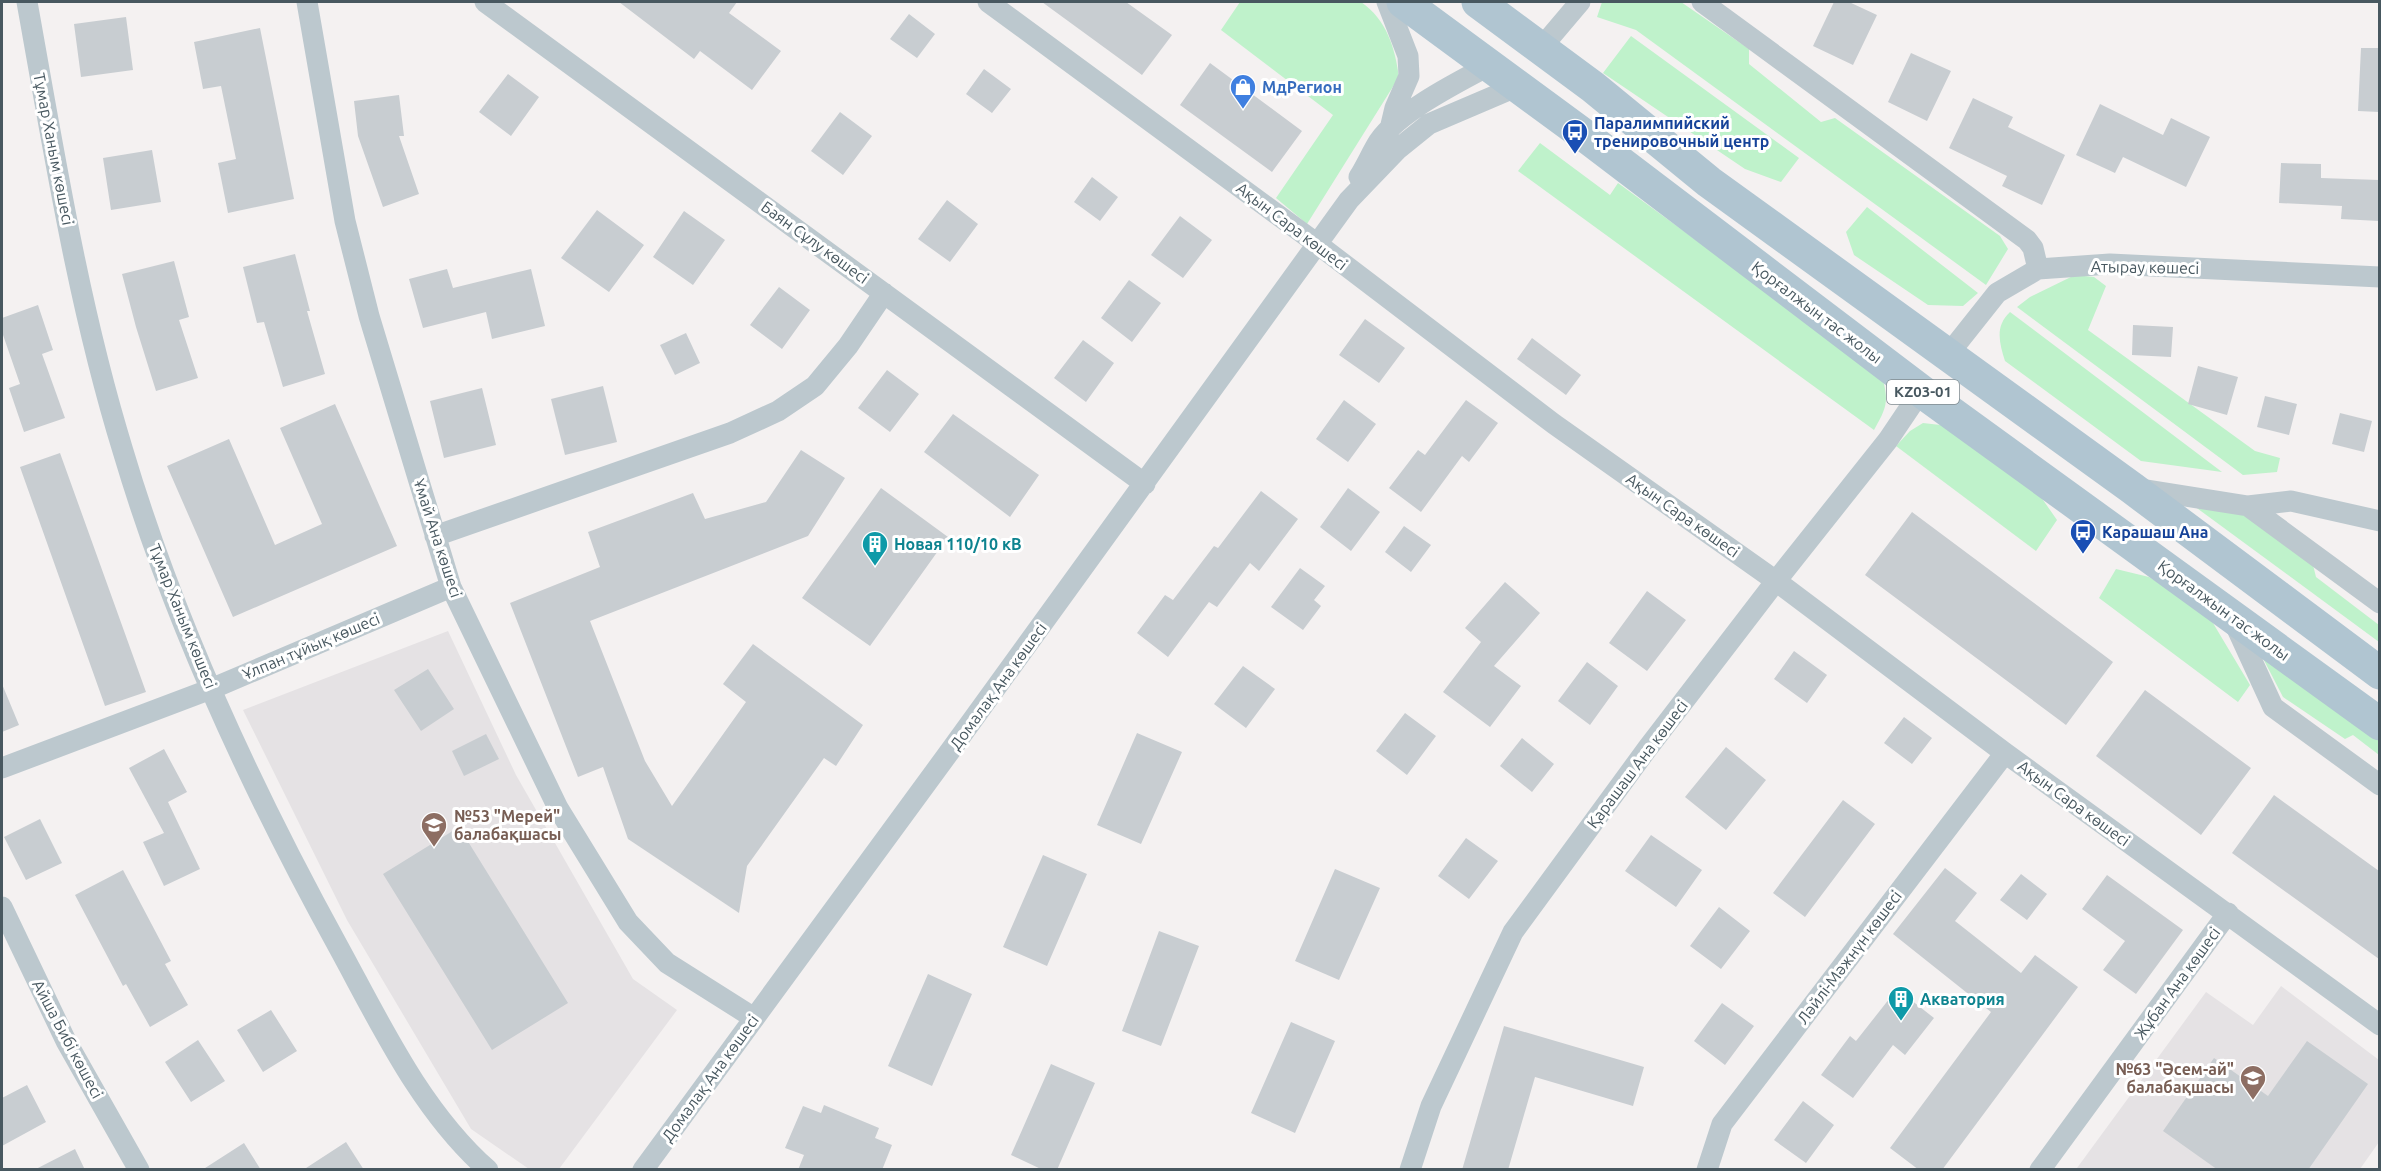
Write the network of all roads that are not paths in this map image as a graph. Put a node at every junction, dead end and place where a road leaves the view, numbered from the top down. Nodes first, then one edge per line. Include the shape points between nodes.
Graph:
1 (27, 2) edge
2 (307, 2) edge
3 (485, 2) edge
4 (988, 2) edge
5 (1387, 2) edge
6 (1403, 2) edge
7 (1478, 2) edge
8 (1580, 2) edge
9 (1702, 2) edge
10 (1541, 48) junction
11 (1490, 65) junction
12 (1518, 86) junction
13 (1390, 129) junction
14 (1349, 200) junction
15 (1316, 243) junction
16 (2038, 269) junction
17 (2379, 277) edge
18 (884, 293) junction
19 (1947, 356) junction
20 (1921, 391) junction
21 (1144, 484) junction
22 (2132, 488) junction
23 (2248, 506) junction
24 (2379, 521) edge
25 (435, 536) junction
26 (1776, 581) junction
27 (451, 587) junction
28 (2379, 603) edge
29 (2230, 614) junction
30 (2379, 673) edge
31 (211, 688) junction
32 (2379, 724) edge
33 (2005, 753) junction
34 (2, 768) edge
35 (2379, 785) edge
36 (2, 907) edge
37 (2228, 913) junction
38 (754, 1018) junction
39 (2379, 1025) edge
40 (139, 1170) edge
41 (488, 1170) edge
42 (643, 1170) edge
43 (1410, 1170) edge
44 (1707, 1170) edge
45 (2040, 1170) edge

1 - 31 street, Тұмар Ханым көшесі via 83,298 122,451
2 - 25 street, Ұмай Ана көшесі via 345,221 369,316
3 - 18 street, Баян Сұлу көшесі
4 - 15 street, Ақын Сара көшесі
5 - 13 street via 1408,56 1410,76
6 - 11 main road, Қорғалжын тас жолы / KZ03-01
7 - 10 main road, KZ03-01
8 - 10 street
9 - 16 street via 2027,240
10 - 11 main road
10 - 12 main road
10 - 19 main road, KZ03-01 via 1709,182
11 - 12 main road, Қорғалжын тас жолы / KZ03-01
11 - 13 street, Домалақ Ана көшесі via 1437,95
12 - 14 street, Домалақ Ана көшесі via 1429,124 1392,155
12 - 20 main road, Қорғалжын тас жолы / KZ03-01
13 - 14 street, Домалақ Ана көшесі via 1379,141
14 - 15 street, Домалақ Ана көшесі
15 - 21 street, Домалақ Ана көшесі
15 - 26 street, Ақын Сара көшесі via 1554,424
16 - 17 street, Атырау көшесі via 2110,264
16 - 19 street, Атырау көшесі via 1997,292
18 - 21 street, Баян Сұлу көшесі
18 - 25 street via 815,386 778,411 729,433
19 - 22 main road, KZ03-01
20 - 26 street, Қарашаш Ана көшесі via 1868,467
20 - 29 main road, Қорғалжын тас жолы / KZ03-01
21 - 38 street, Домалақ Ана көшесі
22 - 23 street
22 - 30 main road, KZ03-01
23 - 24 street via 2291,501
23 - 28 street
25 - 27 street, Ұмай Ана көшесі
26 - 33 street, Ақын Сара көшесі
26 - 43 street, Қарашаш Ана көшесі via 1513,932 1431,1106
27 - 31 street, Ұлпан тұйық көшесі
27 - 38 street, Ұмай Ана көшесі via 558,808 627,922 667,963
29 - 32 main road, Қорғалжын тас жолы / KZ03-01
29 - 35 street via 2273,707
31 - 34 street, Ұлпан тұйық көшесі
31 - 41 street, Тұмар Ханым көшесі via 295,868 389,1040 433,1109
33 - 37 street, Ақын Сара көшесі
33 - 44 street, Ләйлі-Мәжнүн көшесі via 1722,1124
36 - 40 street, Айша Бибі көшесі via 66,1041
37 - 39 street, Ақын Сара көшесі
37 - 45 street, Жұбан Ана көшесі
38 - 42 street, Домалақ Ана көшесі

